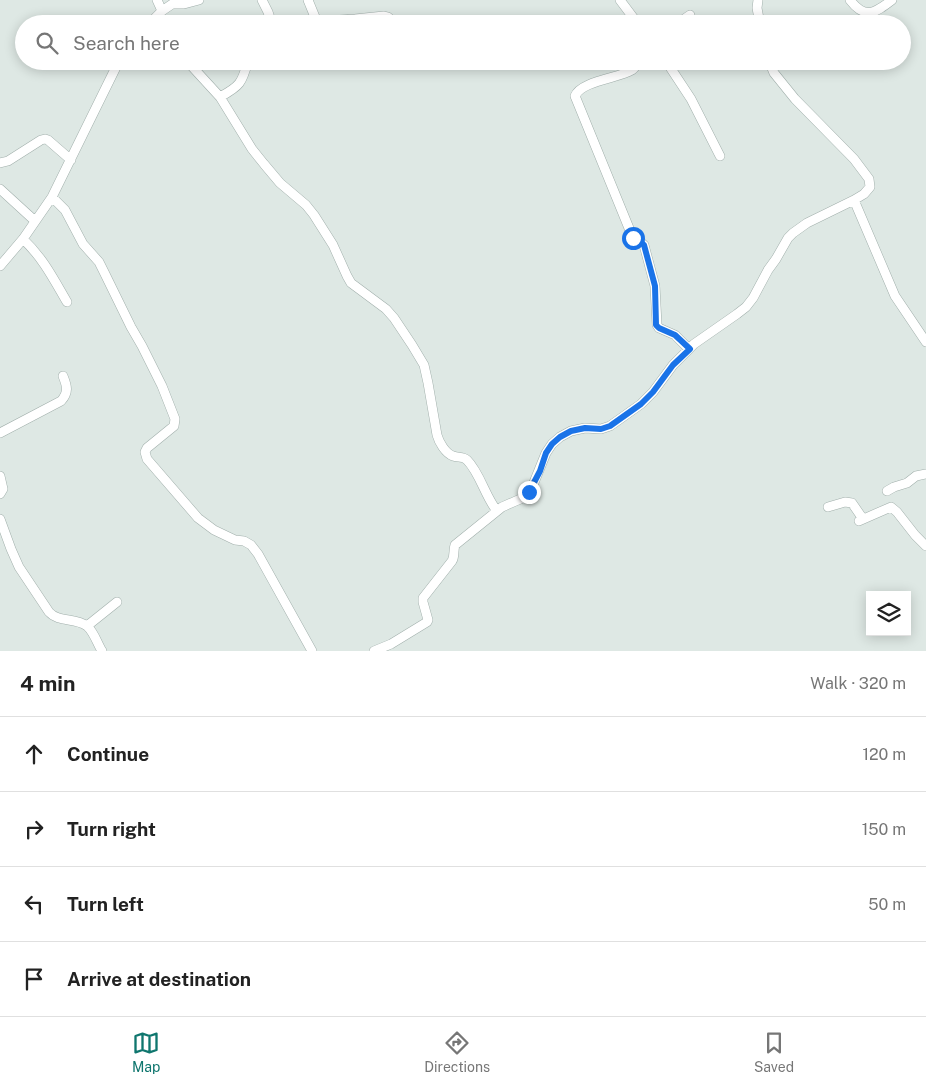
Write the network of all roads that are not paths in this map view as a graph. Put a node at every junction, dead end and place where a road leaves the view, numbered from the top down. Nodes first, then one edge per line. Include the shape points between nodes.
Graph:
1 (157, 0) edge
2 (199, 0) edge
3 (262, 0) edge
4 (308, 0) edge
5 (620, 0) edge
6 (758, 0) edge
7 (850, 0) edge
8 (892, 0) edge
9 (176, 2) edge
10 (162, 11) junction
11 (159, 15) edge
12 (269, 15) edge
13 (314, 15) edge
14 (631, 15) edge
15 (758, 15) edge
16 (115, 70) edge
17 (195, 70) edge
18 (245, 70) edge
19 (632, 70) edge
20 (672, 70) edge
21 (773, 70) edge
22 (220, 96) junction
23 (720, 156) dead end
24 (71, 160) junction
25 (0, 163) edge
26 (0, 189) edge
27 (52, 197) junction
28 (854, 200) junction
29 (36, 221) junction
30 (23, 239) junction
31 (0, 266) edge
32 (67, 302) dead end
33 (926, 342) edge
34 (690, 349) junction
35 (63, 376) dead end
36 (0, 433) edge
37 (926, 474) edge
38 (0, 476) edge
39 (887, 491) dead end
40 (0, 494) edge
41 (828, 507) dead end
42 (497, 510) junction
43 (0, 518) edge
44 (926, 546) edge
45 (117, 602) dead end
46 (87, 626) junction
47 (102, 651) edge
48 (312, 651) edge
49 (374, 651) edge

1 - 10 street
2 - 9 street via 184,4
3 - 12 street
4 - 13 street
5 - 14 street
6 - 15 street
7 - 8 street via 866,13 880,10
9 - 10 street
10 - 11 street
16 - 24 street
17 - 22 street
18 - 22 street via 235,89
19 - 34 street via 580,89 575,96 633,238 644,245 655,286 656,325 675,335
20 - 23 street via 691,99
21 - 28 street via 795,99 854,159 869,179 870,187
22 - 42 street via 252,149 280,183 314,215 351,283 394,318 424,365 440,442 449,454 468,461
24 - 25 street via 45,139
24 - 27 street
26 - 29 street
27 - 29 street
27 - 48 street via 65,210 83,244 102,268 173,412 174,426 147,448 148,459 198,518 214,530 251,545
28 - 33 street via 896,296
28 - 34 street via 793,233 746,307
29 - 30 street
30 - 31 street
30 - 32 street via 46,265
34 - 42 street via 641,404 610,426 571,431 560,437 546,453 525,497
35 - 36 street via 68,388 65,397
37 - 39 street
38 - 40 street via 3,489
41 - 44 street via 852,503 861,520 891,508
42 - 49 street via 455,545 452,561 423,598 427,622
43 - 46 street via 19,567 49,612 55,618
45 - 46 street
46 - 47 street

